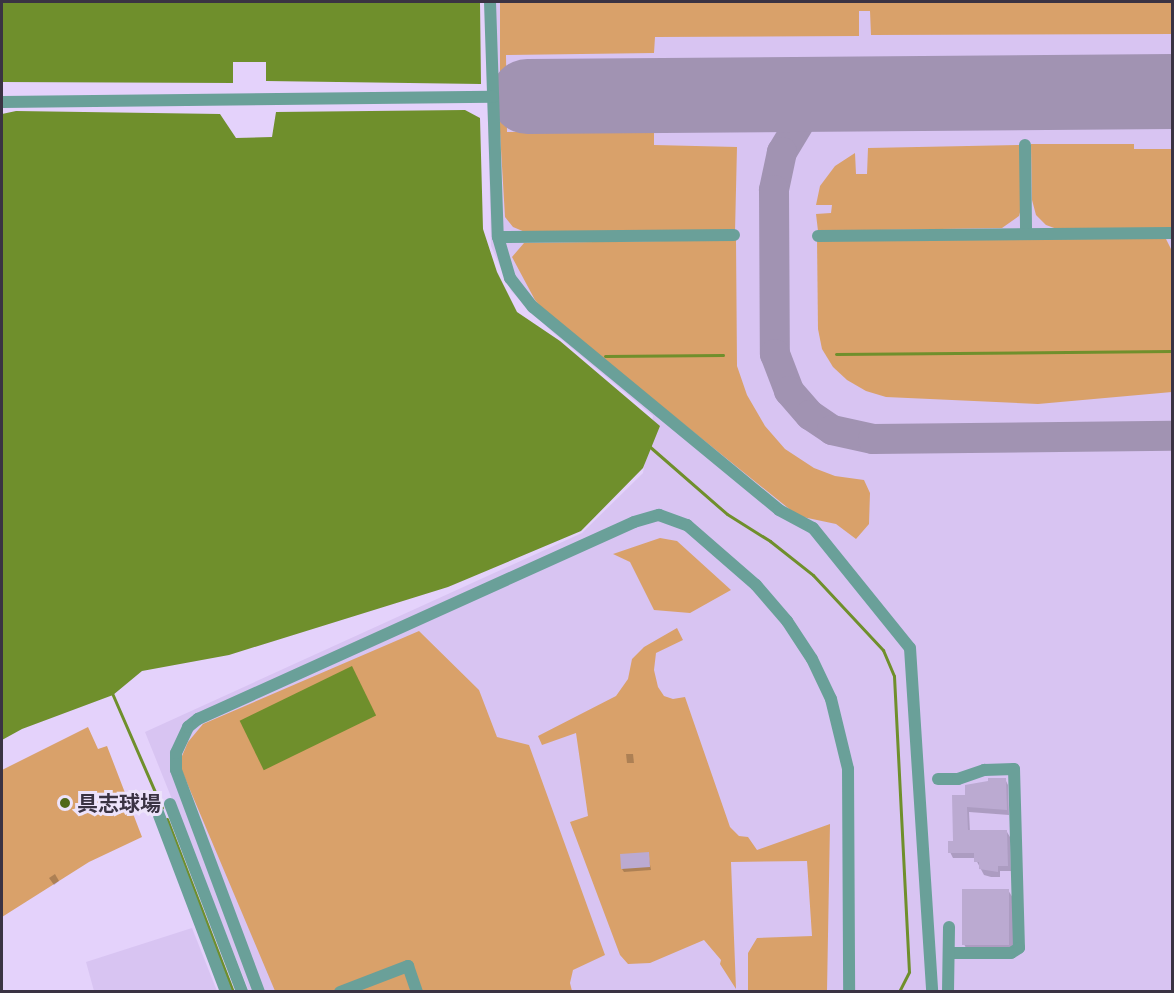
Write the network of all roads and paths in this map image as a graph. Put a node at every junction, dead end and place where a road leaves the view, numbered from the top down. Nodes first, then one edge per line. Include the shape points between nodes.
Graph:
1 (490, 2) edge
2 (493, 97) junction
3 (2, 102) edge
4 (1025, 145) dead end
5 (1026, 232) junction
6 (1173, 234) edge
7 (734, 235) dead end
8 (818, 236) dead end
9 (498, 237) junction
10 (949, 793) dead end
11 (170, 804) dead end
12 (157, 810) dead end
13 (949, 927) dead end
14 (949, 953) junction
15 (226, 992) edge
16 (242, 992) edge
17 (259, 992) edge
18 (340, 992) edge
19 (417, 992) edge
20 (849, 992) edge
21 (932, 992) edge
22 (948, 992) edge

1 - 2 street
2 - 3 street
2 - 9 street
4 - 5 street
5 - 6 street
5 - 8 street
7 - 9 street
9 - 21 street via 510,278 533,307 778,510 813,528 910,648
10 - 14 street via 944,779 984,770 1014,769 1018,948 1011,953
11 - 16 street
12 - 15 street
13 - 14 street
14 - 22 street
17 - 20 street via 176,770 176,753 188,728 198,719 648,516 659,515 687,525 756,585 787,621 812,659 831,699 848,769
18 - 19 street via 408,966

